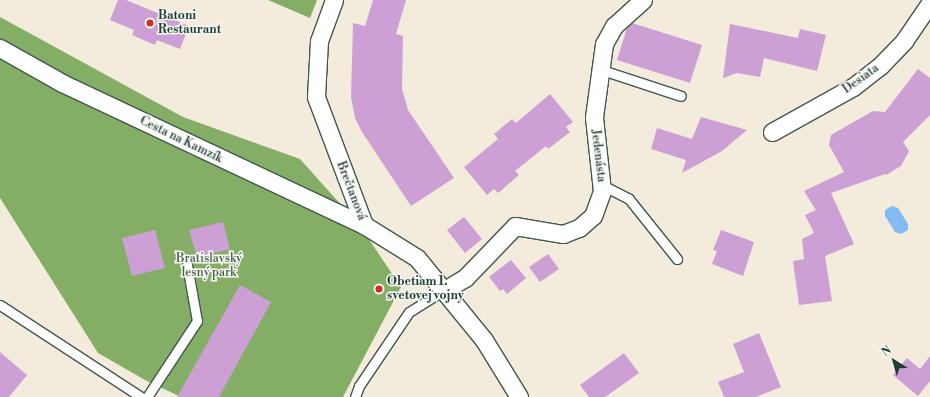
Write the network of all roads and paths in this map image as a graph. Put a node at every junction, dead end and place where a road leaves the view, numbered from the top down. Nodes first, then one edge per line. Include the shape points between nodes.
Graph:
1 (334, 0) edge
2 (644, 0) edge
3 (930, 3) edge
4 (0, 48) edge
5 (599, 69) junction
6 (681, 96) dead end
7 (772, 132) dead end
8 (602, 185) junction
9 (364, 225) junction
10 (677, 259) dead end
11 (187, 265) dead end
12 (443, 291) junction
13 (0, 305) edge
14 (141, 397) edge
15 (147, 397) edge
16 (355, 397) edge
17 (519, 397) edge

1 - 9 street, Brečtanová via 319,41 316,97
2 - 5 street, Jedenásta via 614,26 604,44
3 - 7 street, Desiata via 904,41 880,66 853,87
4 - 9 street, Cesta na Kamzík via 62,83
5 - 6 lane
5 - 8 street, Jedenásta via 594,117
8 - 10 lane via 629,199
8 - 12 street, Jedenásta via 595,212 579,228 556,234 515,226 464,278
9 - 12 street, Brečtanová via 417,258
11 - 15 lane via 197,321
12 - 16 lane via 409,312 358,386
12 - 17 street, Brečtanová via 484,340
13 - 14 lane

